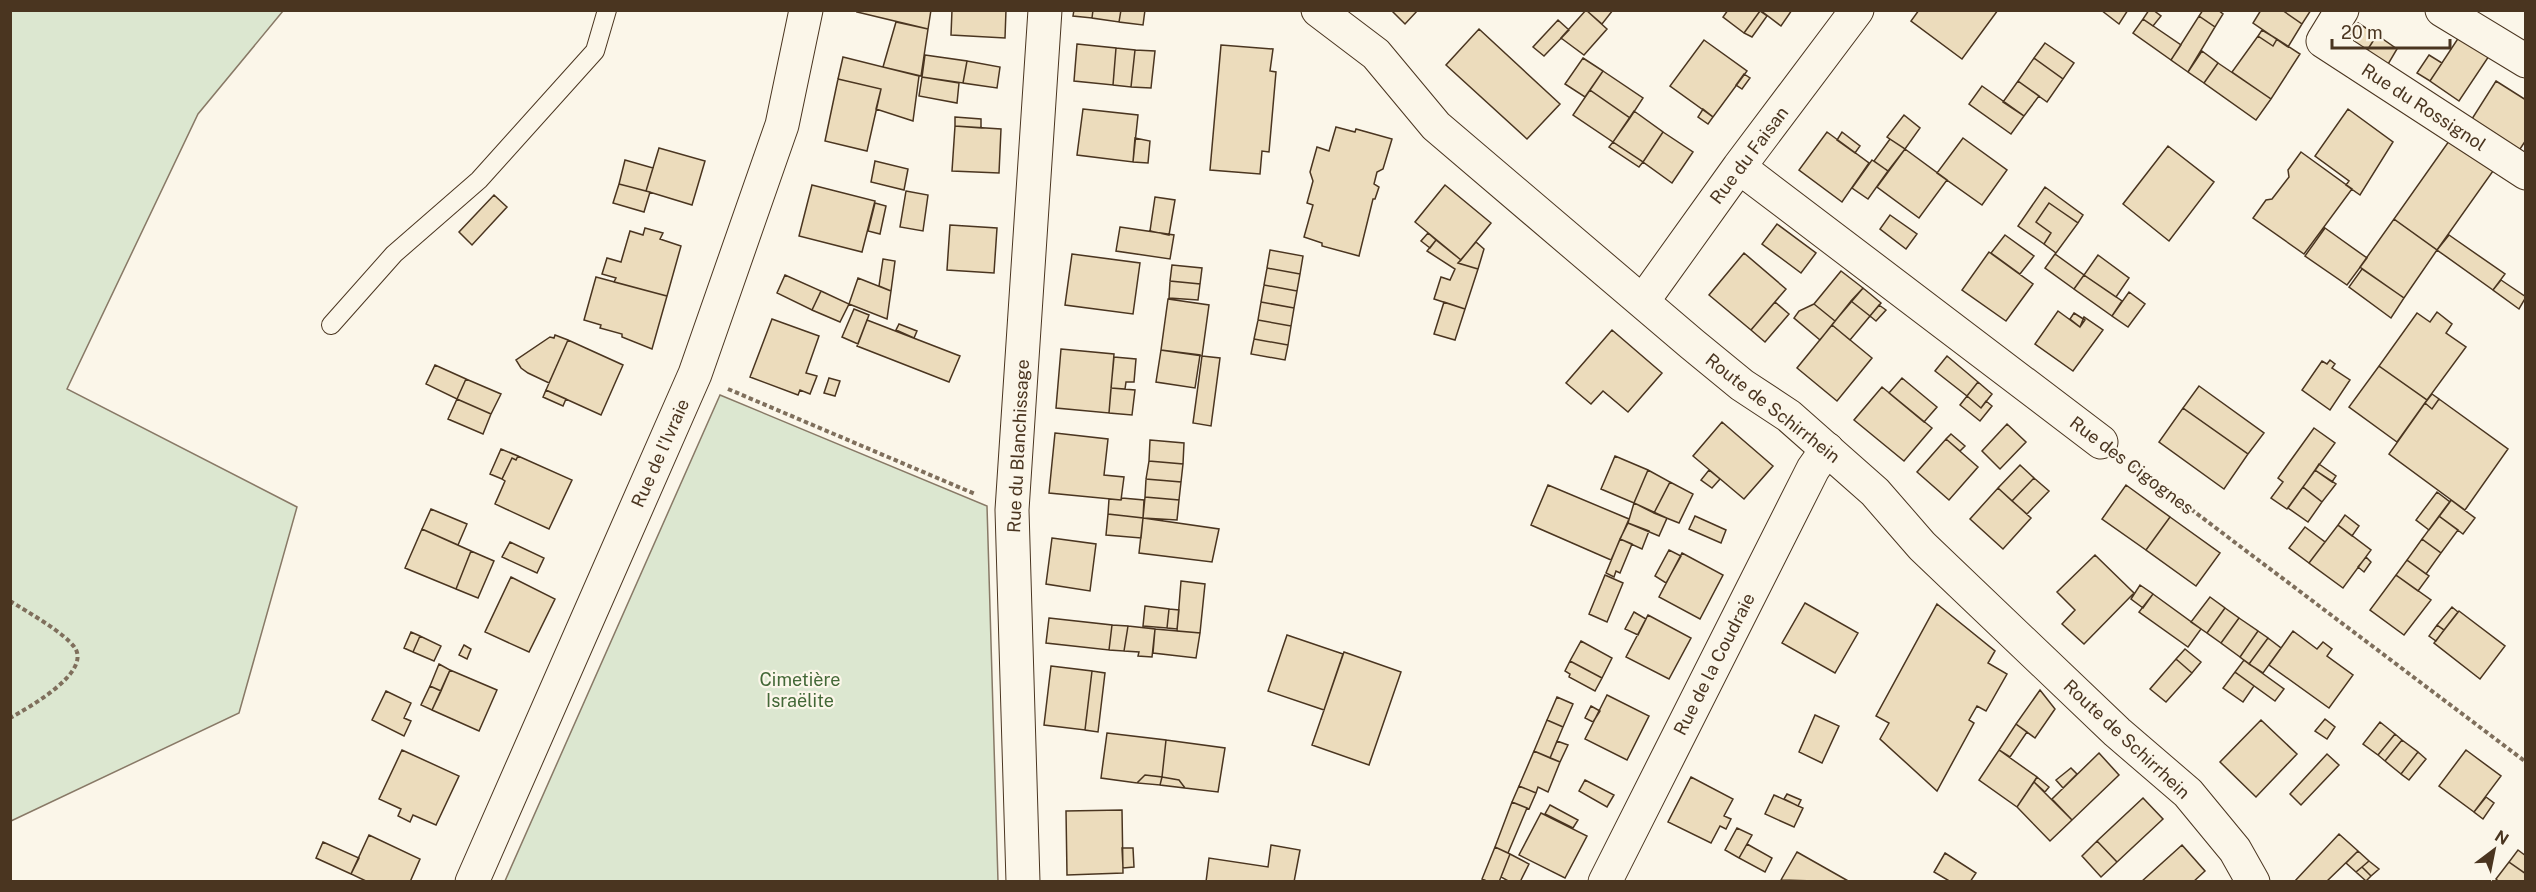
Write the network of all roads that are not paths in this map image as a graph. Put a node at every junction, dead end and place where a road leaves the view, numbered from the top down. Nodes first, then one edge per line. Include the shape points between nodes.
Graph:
1 (607, 10) edge
2 (806, 10) edge
3 (1045, 10) edge
4 (1318, 10) edge
5 (1857, 10) edge
6 (2342, 10) edge
7 (2442, 10) edge
8 (2526, 61) edge
9 (1739, 167) junction
10 (2526, 174) edge
11 (1643, 301) junction
12 (331, 325) dead end
13 (2102, 442) road end
14 (1827, 449) junction
15 (472, 882) edge
16 (1023, 882) edge
17 (1605, 882) edge
18 (2253, 882) edge

1 - 12 lane via 595,51 478,180 394,254
2 - 15 street, Rue de l'Ivraie via 782,125 694,374
3 - 16 street, Rue du Blanchissage via 1012,510
4 - 11 street, Route de Schirrhein via 1376,54 1436,126
5 - 9 street, Rue du Faisan
6 - 10 street, Rue du Rossignol via 2323,40
7 - 8 street
9 - 11 street, Rue du Faisan
9 - 13 street, Rue des Cigognes
11 - 14 street, Route de Schirrhein via 1742,385 1789,416
14 - 17 street, Rue de la Coudraie via 1813,469
14 - 18 street, Route de Schirrhein via 2108,724 2188,793 2235,850

